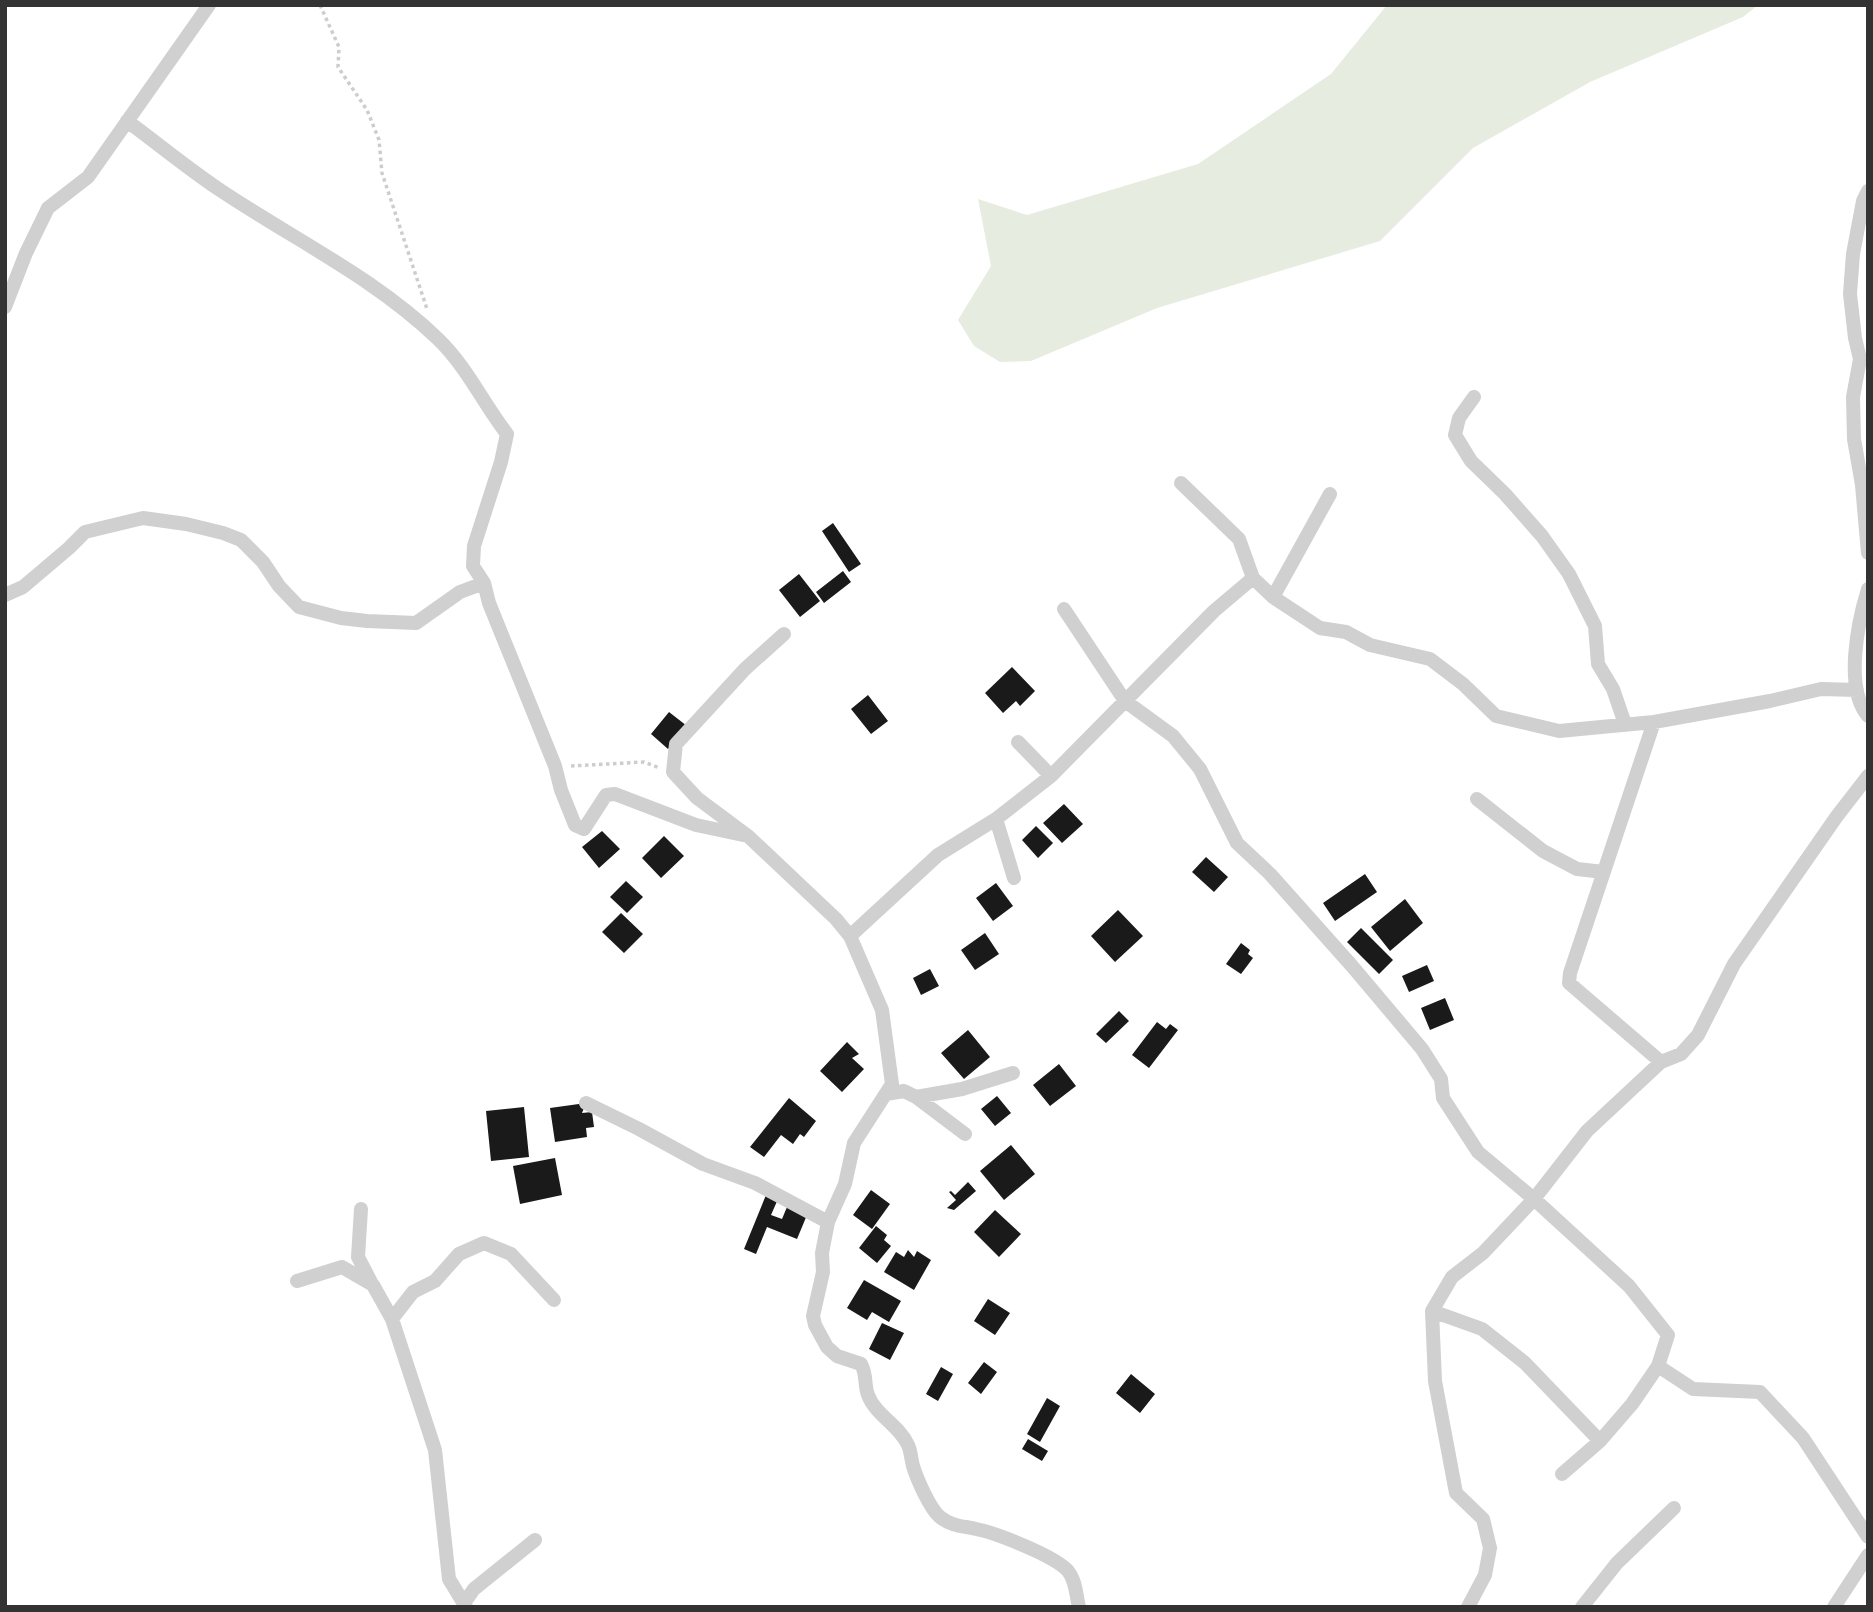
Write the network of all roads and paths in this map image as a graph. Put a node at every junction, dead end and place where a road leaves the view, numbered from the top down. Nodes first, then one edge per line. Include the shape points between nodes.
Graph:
1 (209, 5) edge
2 (320, 5) edge
3 (127, 121) junction
4 (1868, 191) edge
5 (5, 307) edge
6 (438, 339) junction
7 (1474, 397) dead end
8 (1181, 483) dead end
9 (1330, 494) dead end
10 (1868, 553) edge
11 (1253, 578) junction
12 (484, 583) junction
13 (1868, 589) edge
14 (5, 596) edge
15 (1273, 597) junction
16 (1064, 609) dead end
17 (784, 634) dead end
18 (1857, 690) junction
19 (1125, 701) junction
20 (1868, 716) edge
21 (1654, 722) junction
22 (1625, 724) junction
23 (1018, 742) dead end
24 (555, 766) junction
25 (673, 769) junction
26 (1051, 776) junction
27 (1868, 776) edge
28 (1477, 799) dead end
29 (996, 819) junction
30 (748, 836) junction
31 (1604, 872) junction
32 (1014, 878) dead end
33 (850, 936) junction
34 (1661, 1062) junction
35 (1013, 1073) dead end
36 (886, 1094) junction
37 (916, 1097) junction
38 (586, 1103) dead end
39 (965, 1134) dead end
40 (1534, 1199) junction
41 (361, 1209) dead end
42 (828, 1222) junction
43 (297, 1281) dead end
44 (373, 1285) junction
45 (554, 1300) dead end
46 (1432, 1311) junction
47 (392, 1319) junction
48 (1658, 1366) junction
49 (1600, 1441) junction
50 (1562, 1474) dead end
51 (1674, 1508) dead end
52 (1868, 1537) edge
53 (535, 1540) dead end
54 (1868, 1555) edge
55 (465, 1605) edge
56 (1079, 1607) edge
57 (1468, 1607) edge
58 (1582, 1607) edge
59 (1834, 1607) edge

1 - 3 street
2 - 6 path via 340,47 338,67 367,110 379,140 382,173
3 - 5 street via 88,177 48,208
3 - 6 street via 216,187 383,292
4 - 10 street via 1853,254 1850,294 1860,359 1853,397 1854,439
6 - 12 street via 465,369 507,434 474,546 473,566
7 - 22 street via 1459,418 1455,435 1471,461 1542,536 1569,574 1595,626 1598,664
8 - 11 street via 1239,539
9 - 15 street
11 - 15 street
11 - 19 street
12 - 14 street via 460,592 416,623 341,618 299,607 241,541 186,524 143,518 85,531 23,587
12 - 24 street
13 - 18 street via 1855,645
15 - 22 street via 1320,628 1430,659 1496,716 1559,731
16 - 19 street
17 - 25 street via 676,744
18 - 20 street
18 - 21 street via 1821,689
19 - 26 street
19 - 40 street via 1173,736 1200,769 1237,843 1270,874 1422,1049 1441,1079 1443,1098 1478,1152
21 - 22 street
21 - 31 street
23 - 26 street
24 - 25 path via 644,762
24 - 30 street via 575,825 584,829 606,795 615,794 696,825
25 - 30 street via 697,798
26 - 29 street
27 - 34 street via 1734,964 1698,1035 1681,1054
28 - 31 street via 1543,851 1577,869
29 - 32 street
29 - 33 street via 938,855
30 - 33 street
31 - 34 street via 1569,983
33 - 36 street via 882,1010 893,1077
34 - 40 street via 1587,1131
35 - 37 street
36 - 37 street via 904,1091
36 - 42 street via 854,1143 845,1184
37 - 39 street
38 - 42 street
40 - 46 street via 1483,1253 1452,1277
40 - 48 street via 1629,1286 1668,1335
41 - 44 street via 358,1256
42 - 56 street via 815,1325 837,1356 862,1364 866,1393 903,1436 933,1510 955,1525 1012,1540 1059,1565 1074,1582
43 - 44 street via 342,1267
44 - 47 street
45 - 47 street via 511,1254 484,1243 459,1254 435,1281 413,1292
46 - 49 street via 1482,1329 1525,1363
46 - 57 street via 1435,1381 1456,1493 1483,1519 1490,1548 1485,1575
47 - 55 street via 435,1450 449,1579
48 - 49 street
48 - 52 street via 1693,1389 1760,1392 1803,1438
49 - 50 street
51 - 58 street via 1617,1563
53 - 55 street via 474,1589
54 - 59 street

